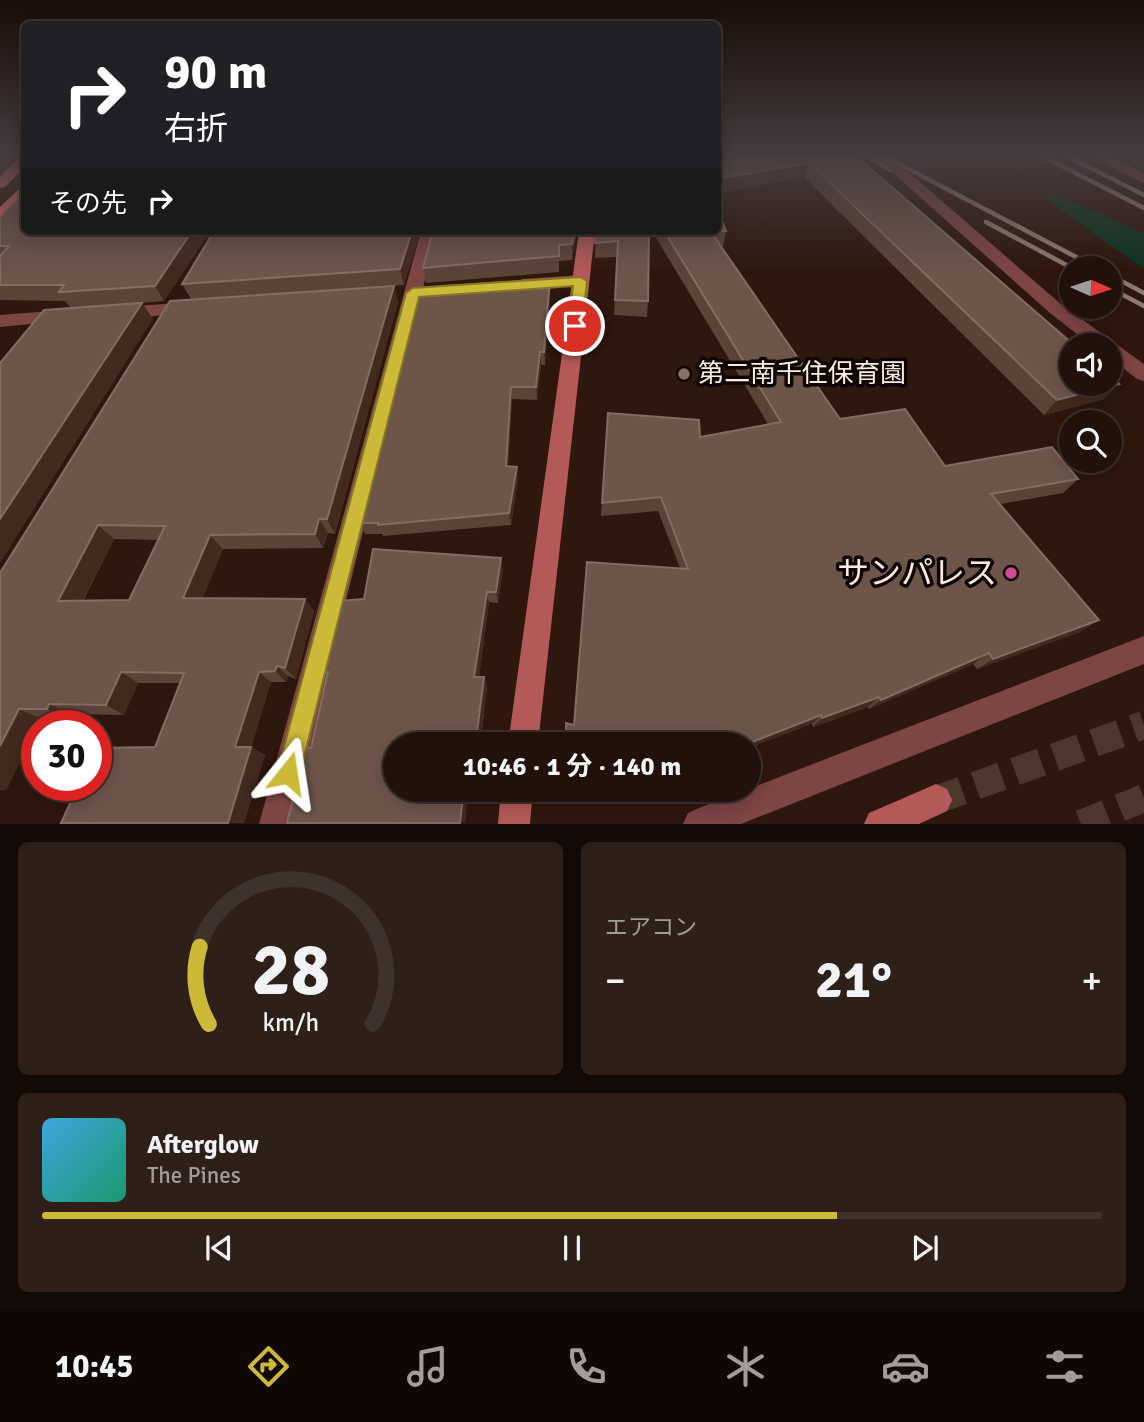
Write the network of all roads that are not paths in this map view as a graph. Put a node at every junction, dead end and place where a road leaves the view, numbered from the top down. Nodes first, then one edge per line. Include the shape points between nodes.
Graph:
1 (925, 194) edge
2 (21, 195) edge
3 (0, 215) edge
4 (428, 235) edge
5 (586, 235) edge
6 (580, 281) junction
7 (507, 286) edge
8 (187, 287) edge
9 (214, 306) edge
10 (174, 309) junction
11 (105, 314) edge
12 (78, 315) edge
13 (0, 321) edge
14 (159, 332) edge
15 (1088, 333) edge
16 (1122, 357) edge
17 (1144, 374) edge
18 (1144, 650) edge
19 (524, 732) edge
20 (936, 800) tunnel mouth
21 (516, 802) edge
22 (275, 824) edge
23 (514, 824) edge
24 (699, 824) edge
25 (880, 824) edge

1 - 15 street
2 - 3 main road
4 - 22 street
5 - 6 street
6 - 7 street
6 - 19 street
8 - 10 street
9 - 10 street
10 - 11 street
10 - 14 street
12 - 13 street
16 - 17 street
18 - 24 street
20 - 25 street
21 - 23 street

